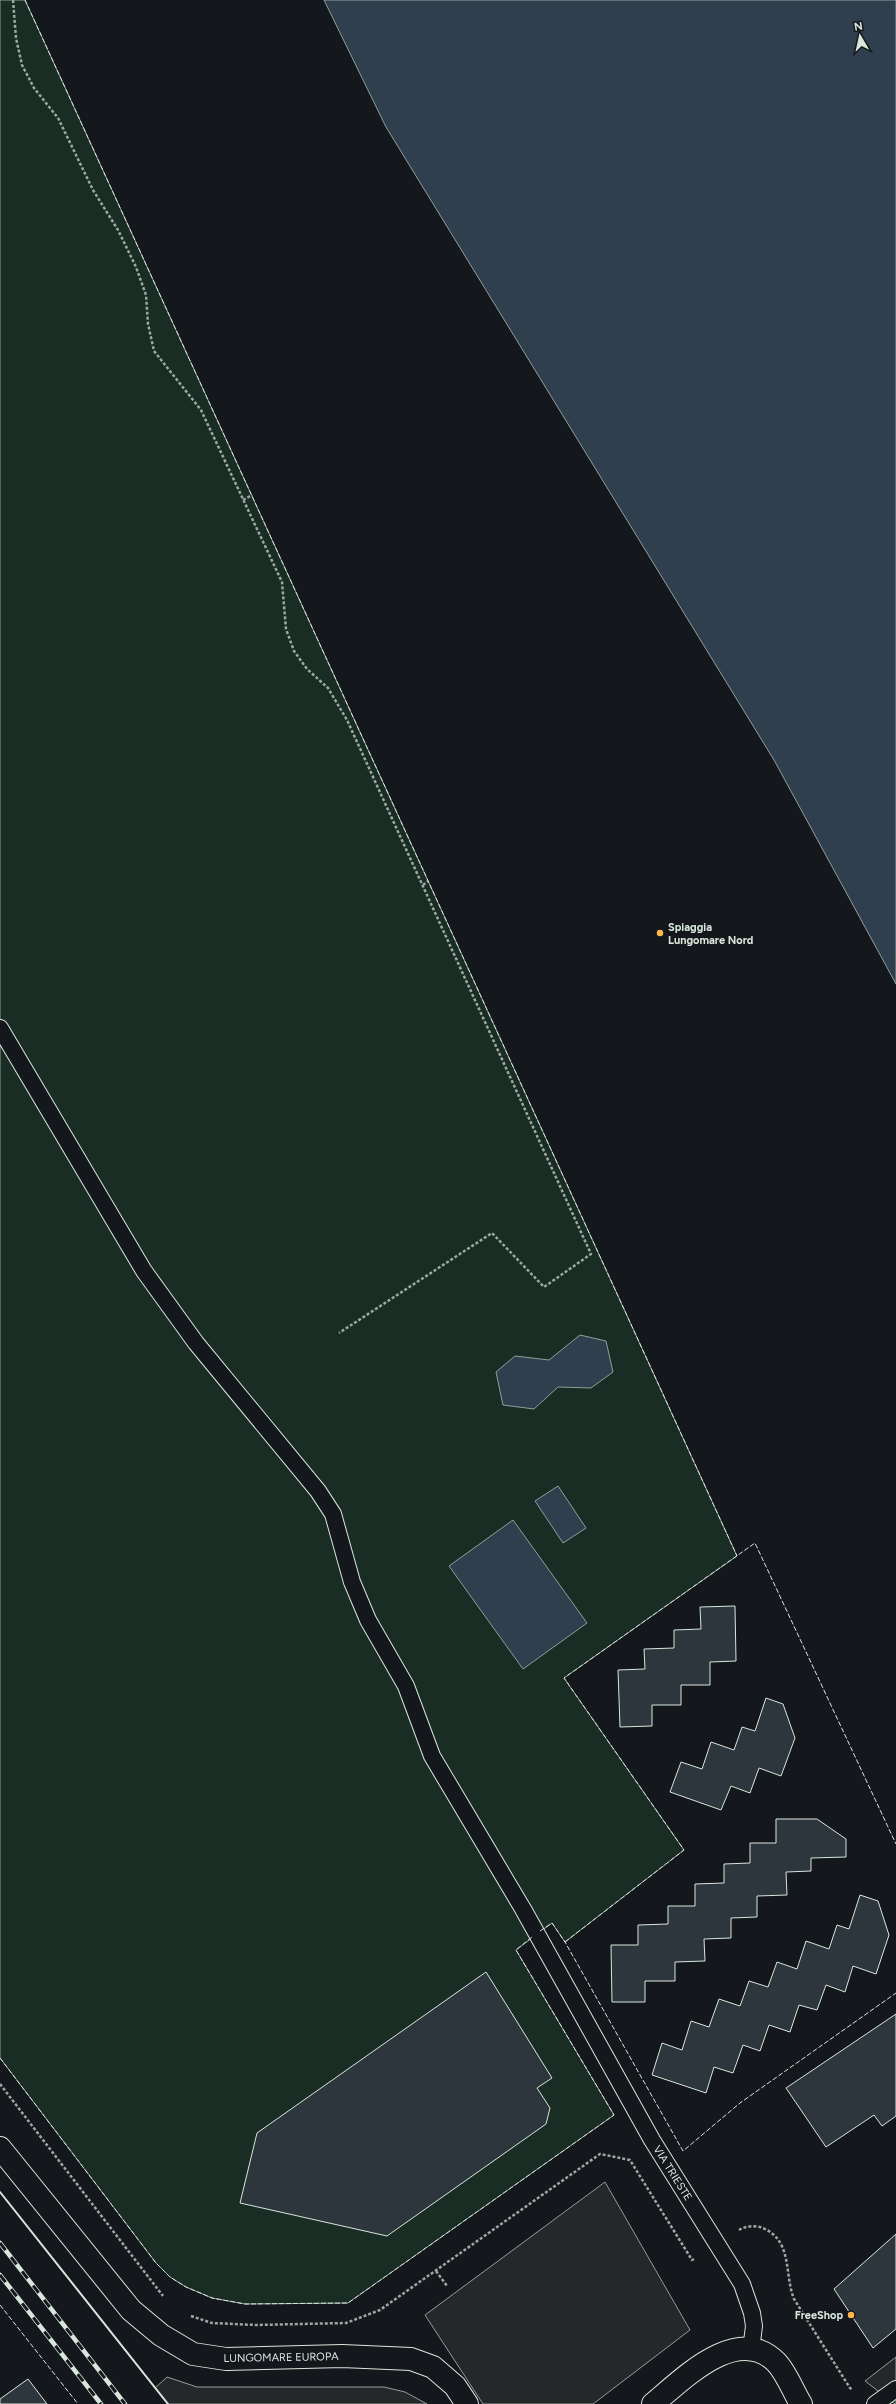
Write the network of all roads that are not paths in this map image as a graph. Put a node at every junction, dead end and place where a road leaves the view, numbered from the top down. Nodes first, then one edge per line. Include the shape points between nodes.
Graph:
1 (0, 1028) edge
2 (0, 2148) edge
3 (751, 2350) junction
4 (896, 2389) edge
5 (467, 2404) edge
6 (653, 2404) edge
7 (801, 2404) edge
8 (875, 2404) edge

1 - 3 lane, VIA TRIESTE via 144,1271 196,1343 318,1490 333,1514 352,1582 368,1620 406,1686 432,1756 652,2140 742,2284 754,2326
2 - 5 street, LUNGOMARE EUROPA via 131,2310 161,2335 193,2354 226,2359 342,2356 411,2359 433,2367 455,2386
3 - 6 street via 717,2354
3 - 7 street via 765,2354 776,2362
4 - 8 lane

